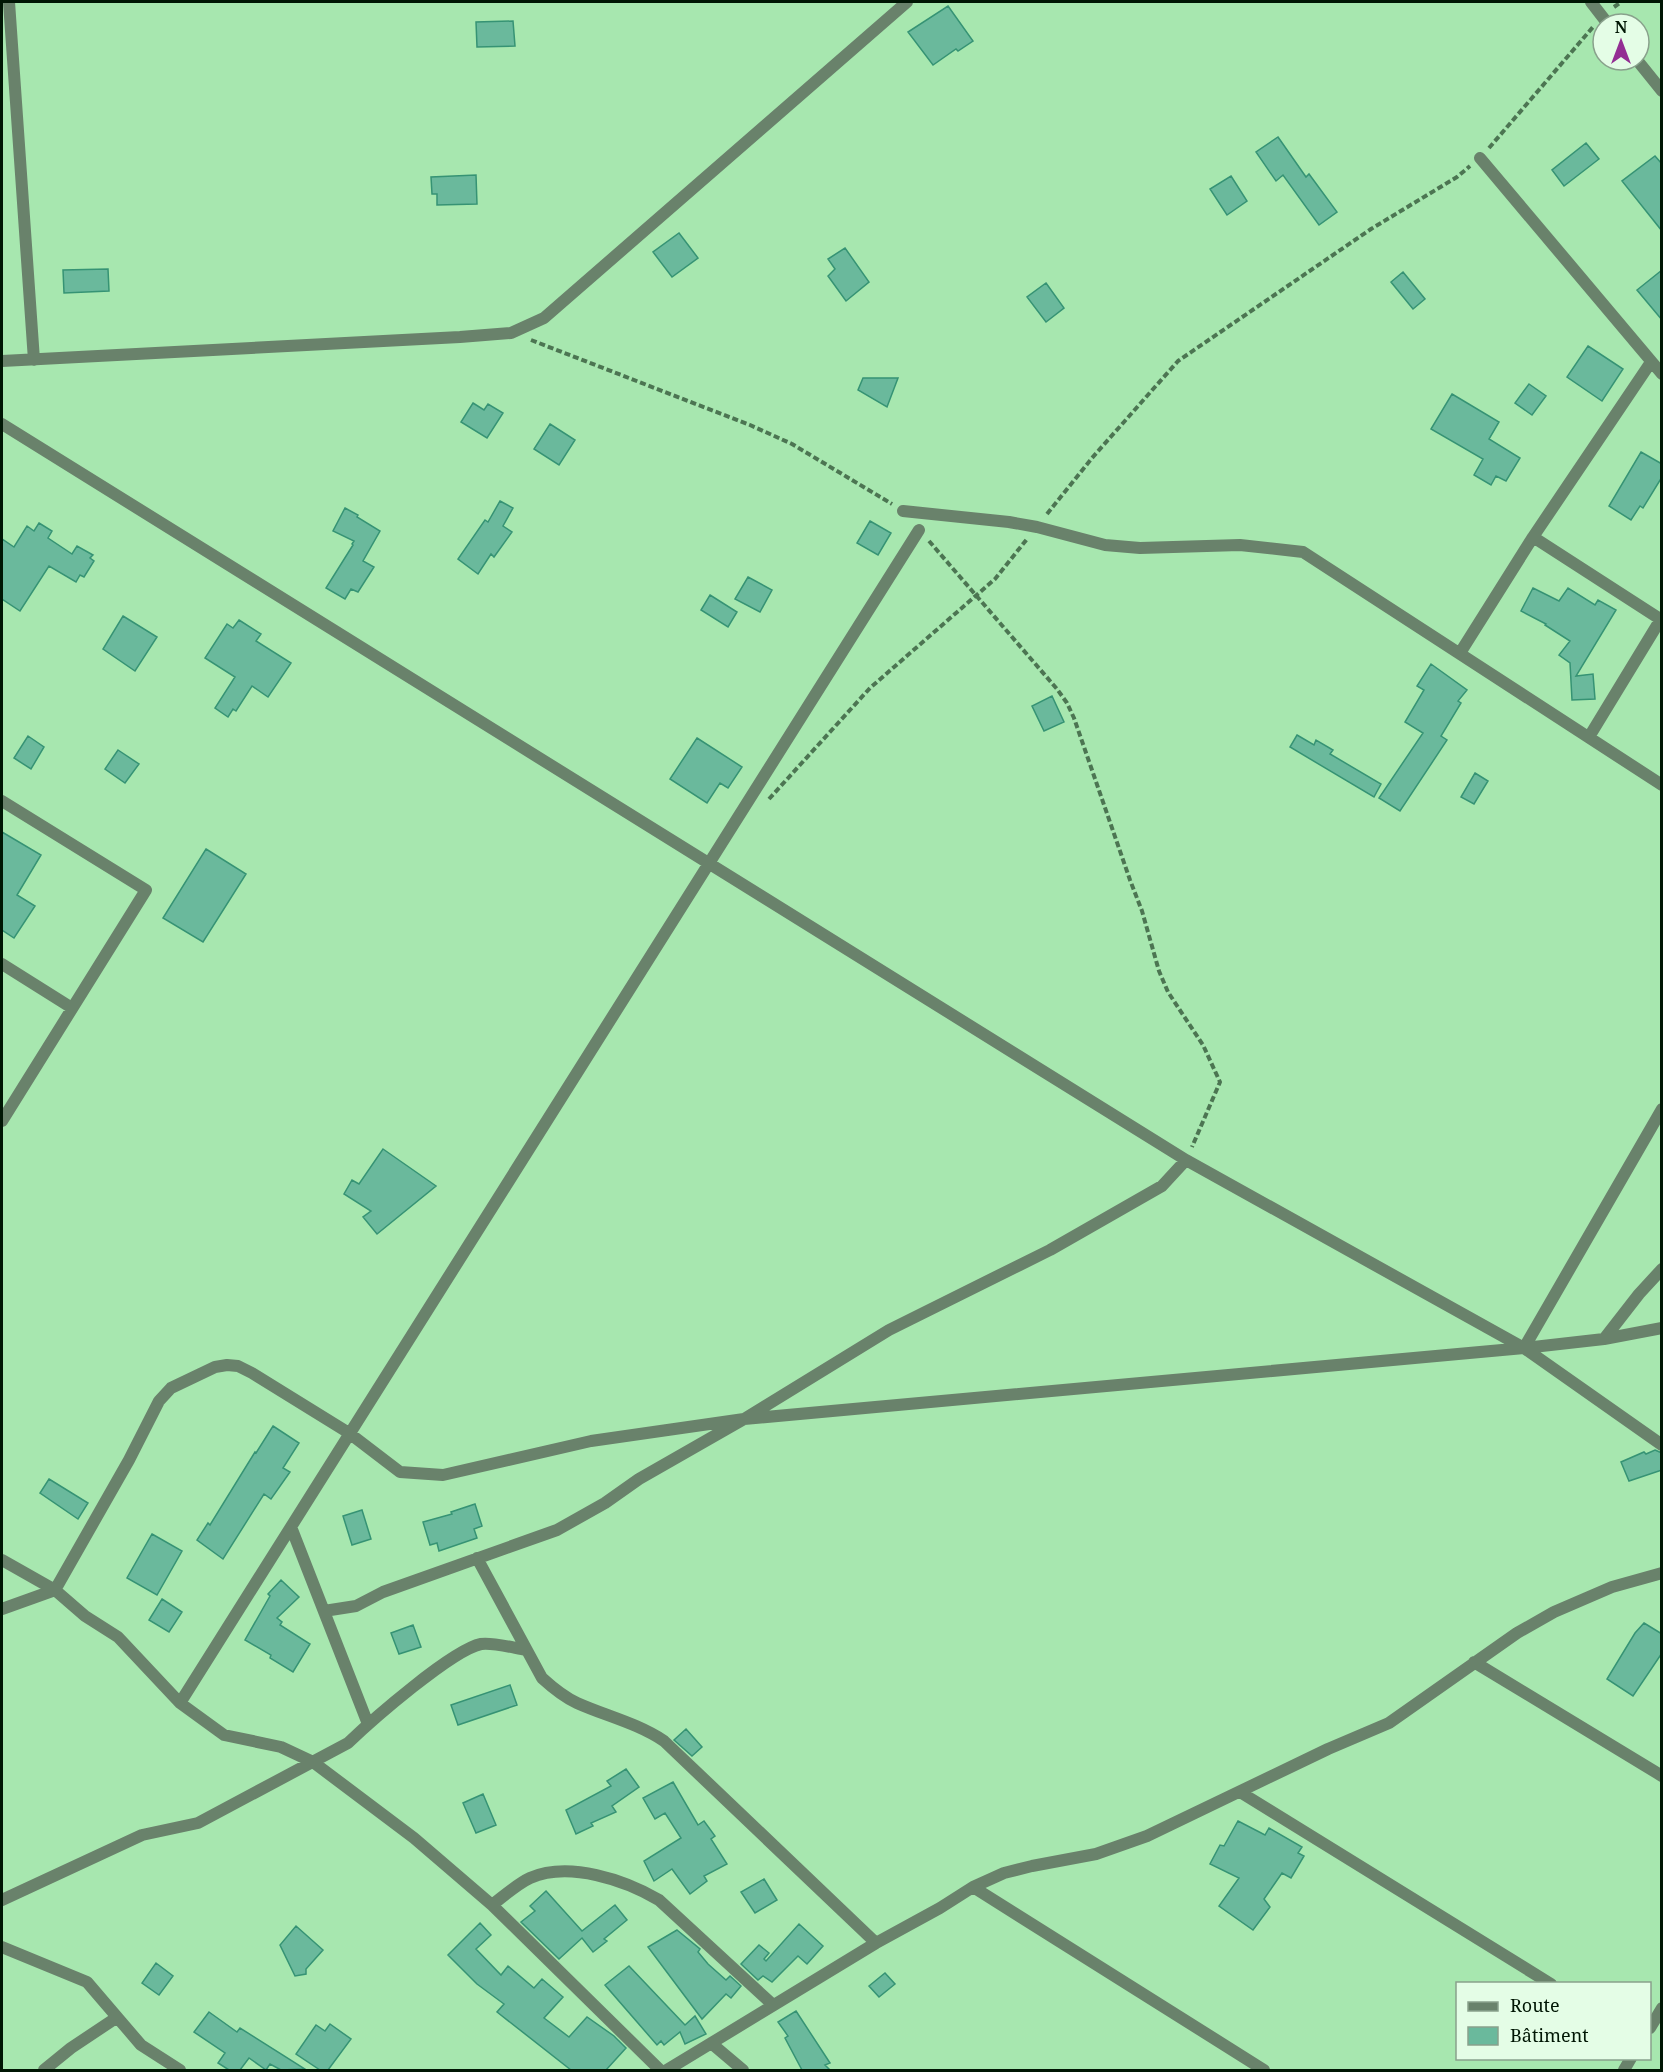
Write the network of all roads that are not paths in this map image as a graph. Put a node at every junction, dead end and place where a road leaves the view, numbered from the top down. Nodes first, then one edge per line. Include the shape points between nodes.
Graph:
1 (9, 2) edge
2 (908, 2) edge
3 (1647, 72) edge
4 (1662, 91) edge
5 (1480, 158) road end
6 (34, 360) junction
7 (2, 361) edge
8 (1651, 362) junction
9 (1662, 374) edge
10 (2, 424) edge
11 (903, 512) road end
12 (919, 530) road end
13 (1533, 537) junction
14 (1661, 618) edge
15 (1460, 653) junction
16 (1589, 737) junction
17 (1662, 785) edge
18 (2, 801) edge
19 (710, 864) junction
20 (2, 964) edge
21 (72, 1008) junction
22 (1662, 1109) edge
23 (2, 1121) edge
24 (1186, 1160) junction
25 (1662, 1269) edge
26 (1662, 1328) edge
27 (1604, 1340) junction
28 (1524, 1348) junction
29 (744, 1419) junction
30 (350, 1433) junction
31 (1662, 1445) edge
32 (291, 1527) junction
33 (477, 1558) junction
34 (2, 1560) edge
35 (1662, 1573) edge
36 (55, 1590) junction
37 (2, 1609) edge
38 (324, 1611) junction
39 (526, 1650) junction
40 (1474, 1662) junction
41 (180, 1703) junction
42 (368, 1724) junction
43 (313, 1762) junction
44 (1662, 1776) edge
45 (1240, 1792) junction
46 (973, 1887) junction
47 (2, 1900) edge
48 (492, 1905) junction
49 (876, 1943) junction
50 (2, 1947) edge
51 (1549, 1982) edge
52 (773, 2005) junction
53 (1662, 2008) edge
54 (116, 2018) junction
55 (1651, 2026) edge
56 (711, 2043) junction
57 (44, 2070) edge
58 (180, 2070) edge
59 (660, 2070) edge
60 (667, 2070) edge
61 (743, 2070) edge
62 (1264, 2070) edge

1 - 6 street
2 - 6 street via 561,304 544,318 511,333
3 - 4 street
5 - 8 street
6 - 7 street
8 - 9 street
8 - 13 street
10 - 19 street
11 - 15 street via 1009,522 1104,545 1240,545 1303,552
12 - 19 street
13 - 14 street
13 - 15 street
14 - 16 street
15 - 16 street
16 - 17 street
18 - 21 street via 146,890
19 - 24 street
19 - 30 street
20 - 21 street
21 - 23 street
22 - 28 street
24 - 28 street
24 - 29 street via 1162,1186 1050,1250 889,1330
25 - 27 street
26 - 27 street
27 - 28 street
28 - 29 street
28 - 31 street
29 - 30 street via 591,1441 443,1475 400,1472
29 - 33 street via 557,1530
30 - 32 street
30 - 36 street via 238,1366 214,1367 171,1388 159,1401
32 - 38 street
32 - 41 street
33 - 38 street via 383,1592 356,1606
33 - 39 street
34 - 36 street
35 - 40 street via 1612,1587 1554,1612
36 - 37 street
36 - 41 street via 118,1637
38 - 42 street
39 - 42 street via 481,1644 452,1658
39 - 49 street via 542,1678 556,1691 664,1741
40 - 44 street
40 - 45 street via 1389,1723
41 - 43 street via 224,1735 281,1747
42 - 43 street via 348,1743
43 - 47 street via 198,1822 142,1835
43 - 48 street via 414,1838
45 - 46 street via 1147,1836 1096,1854 1004,1873
45 - 51 street
46 - 49 street
46 - 62 street
48 - 52 street via 530,1878 552,1873 583,1873 617,1880 659,1900
48 - 59 street
49 - 52 street
50 - 54 street via 87,1983
52 - 56 street
53 - 55 street
54 - 57 street
54 - 58 street via 141,2045
56 - 60 street
56 - 61 street

